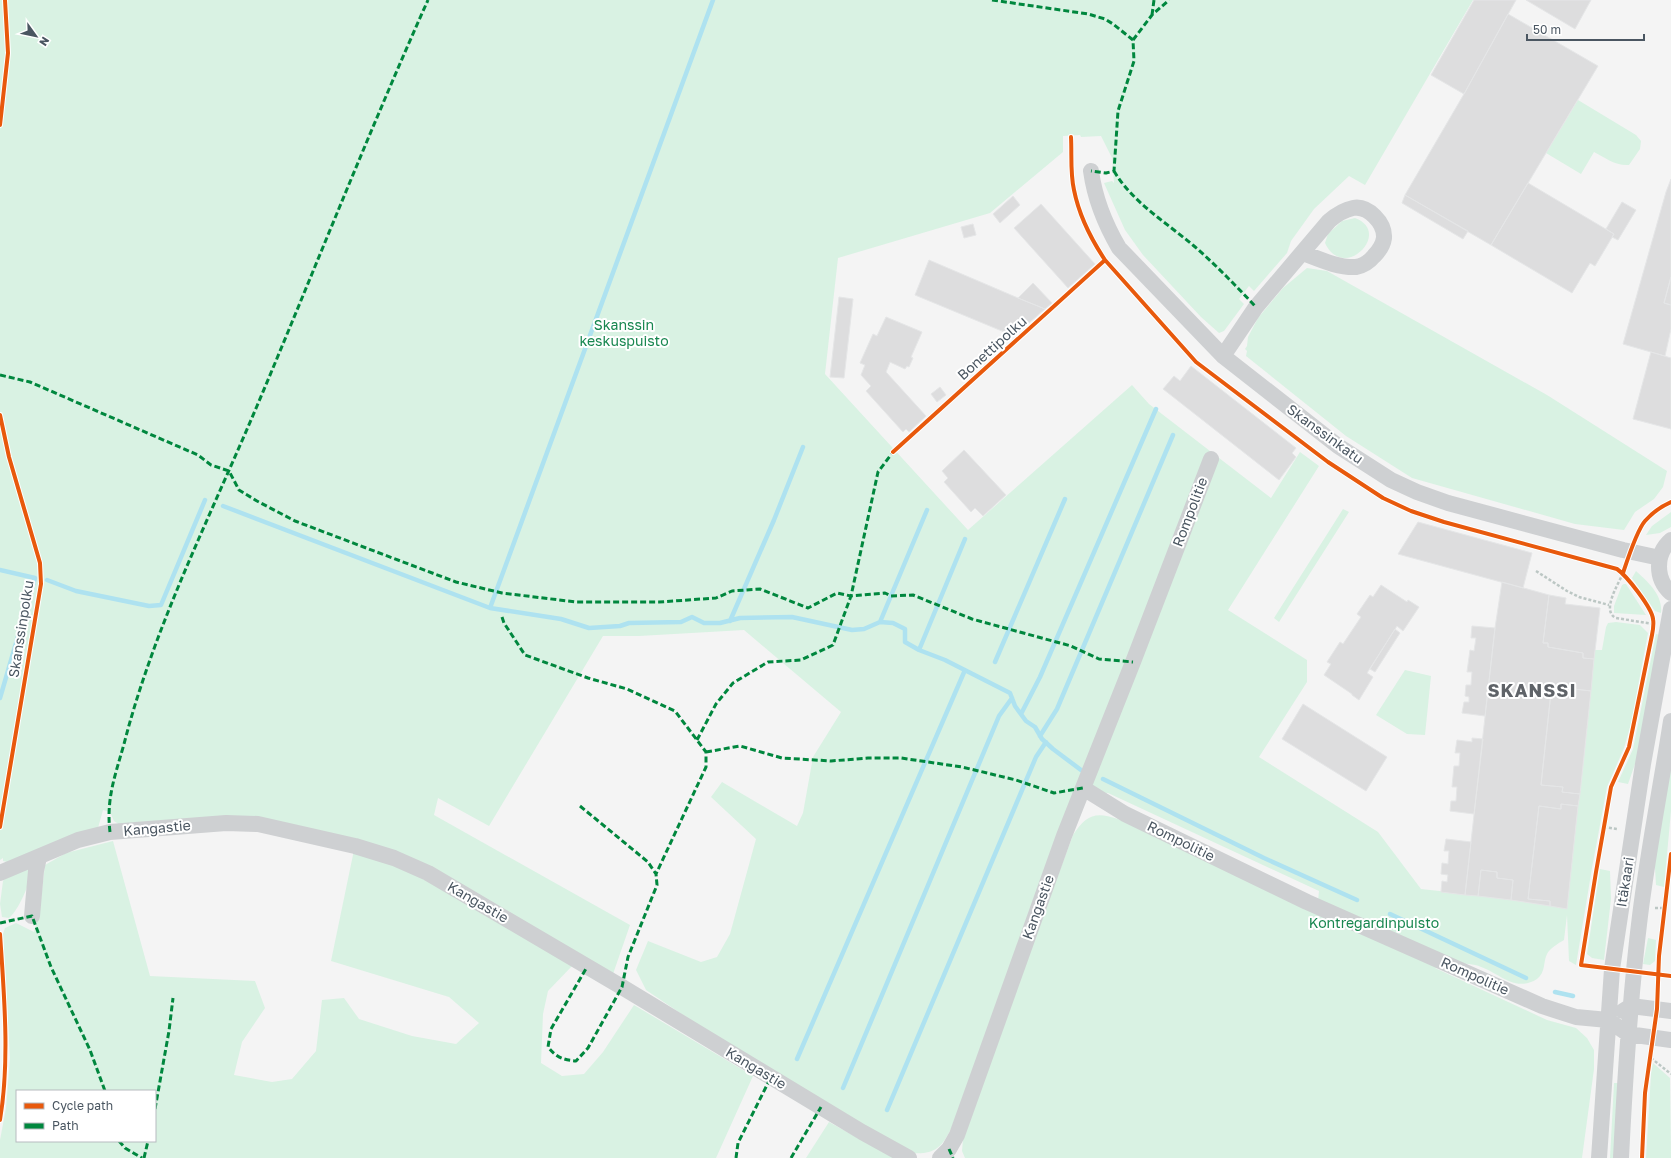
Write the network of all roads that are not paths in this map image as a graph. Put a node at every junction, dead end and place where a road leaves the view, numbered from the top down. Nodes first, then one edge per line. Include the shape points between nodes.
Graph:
1 (1092, 171) dead end
2 (1303, 253) junction
3 (1223, 356) junction
4 (1211, 459) dead end
5 (1671, 540) edge
6 (1660, 558) junction
7 (1671, 593) edge
8 (1670, 616) edge
9 (1671, 721) edge
10 (1083, 788) junction
11 (39, 857) junction
12 (0, 873) edge
13 (32, 916) dead end
14 (1631, 1006) junction
15 (1671, 1010) edge
16 (1608, 1020) junction
17 (1628, 1034) junction
18 (1671, 1040) edge
19 (909, 1158) edge
20 (940, 1158) edge
21 (1599, 1158) edge
22 (1621, 1158) edge

1 - 3 street, Skanssinkatu via 1099,208 1119,248
2 - 2 street via 1329,221 1340,212 1354,207 1372,214 1383,229 1384,239 1378,252 1368,262 1357,267 1332,264
2 - 3 street via 1256,307
3 - 6 street, Skanssinkatu via 1338,446 1390,480 1448,503
4 - 10 street, Rompolitie
5 - 6 street
6 - 7 street via 1660,576
8 - 16 street, Itäkaari via 1638,797 1612,969
9 - 14 street, Itäkaari via 1648,856
10 - 16 street, Rompolitie via 1125,814 1307,902 1528,1000 1576,1017
10 - 20 street, Kangastie via 957,1135
11 - 12 street, Kangastie
11 - 13 street
11 - 19 street, Kangastie via 78,840 110,832 226,823 258,824 394,858 434,877
14 - 15 street
14 - 16 street
14 - 17 street, Itäkaari
16 - 17 street
16 - 21 street, Itäkaari
17 - 18 street
17 - 22 street, Itäkaari

